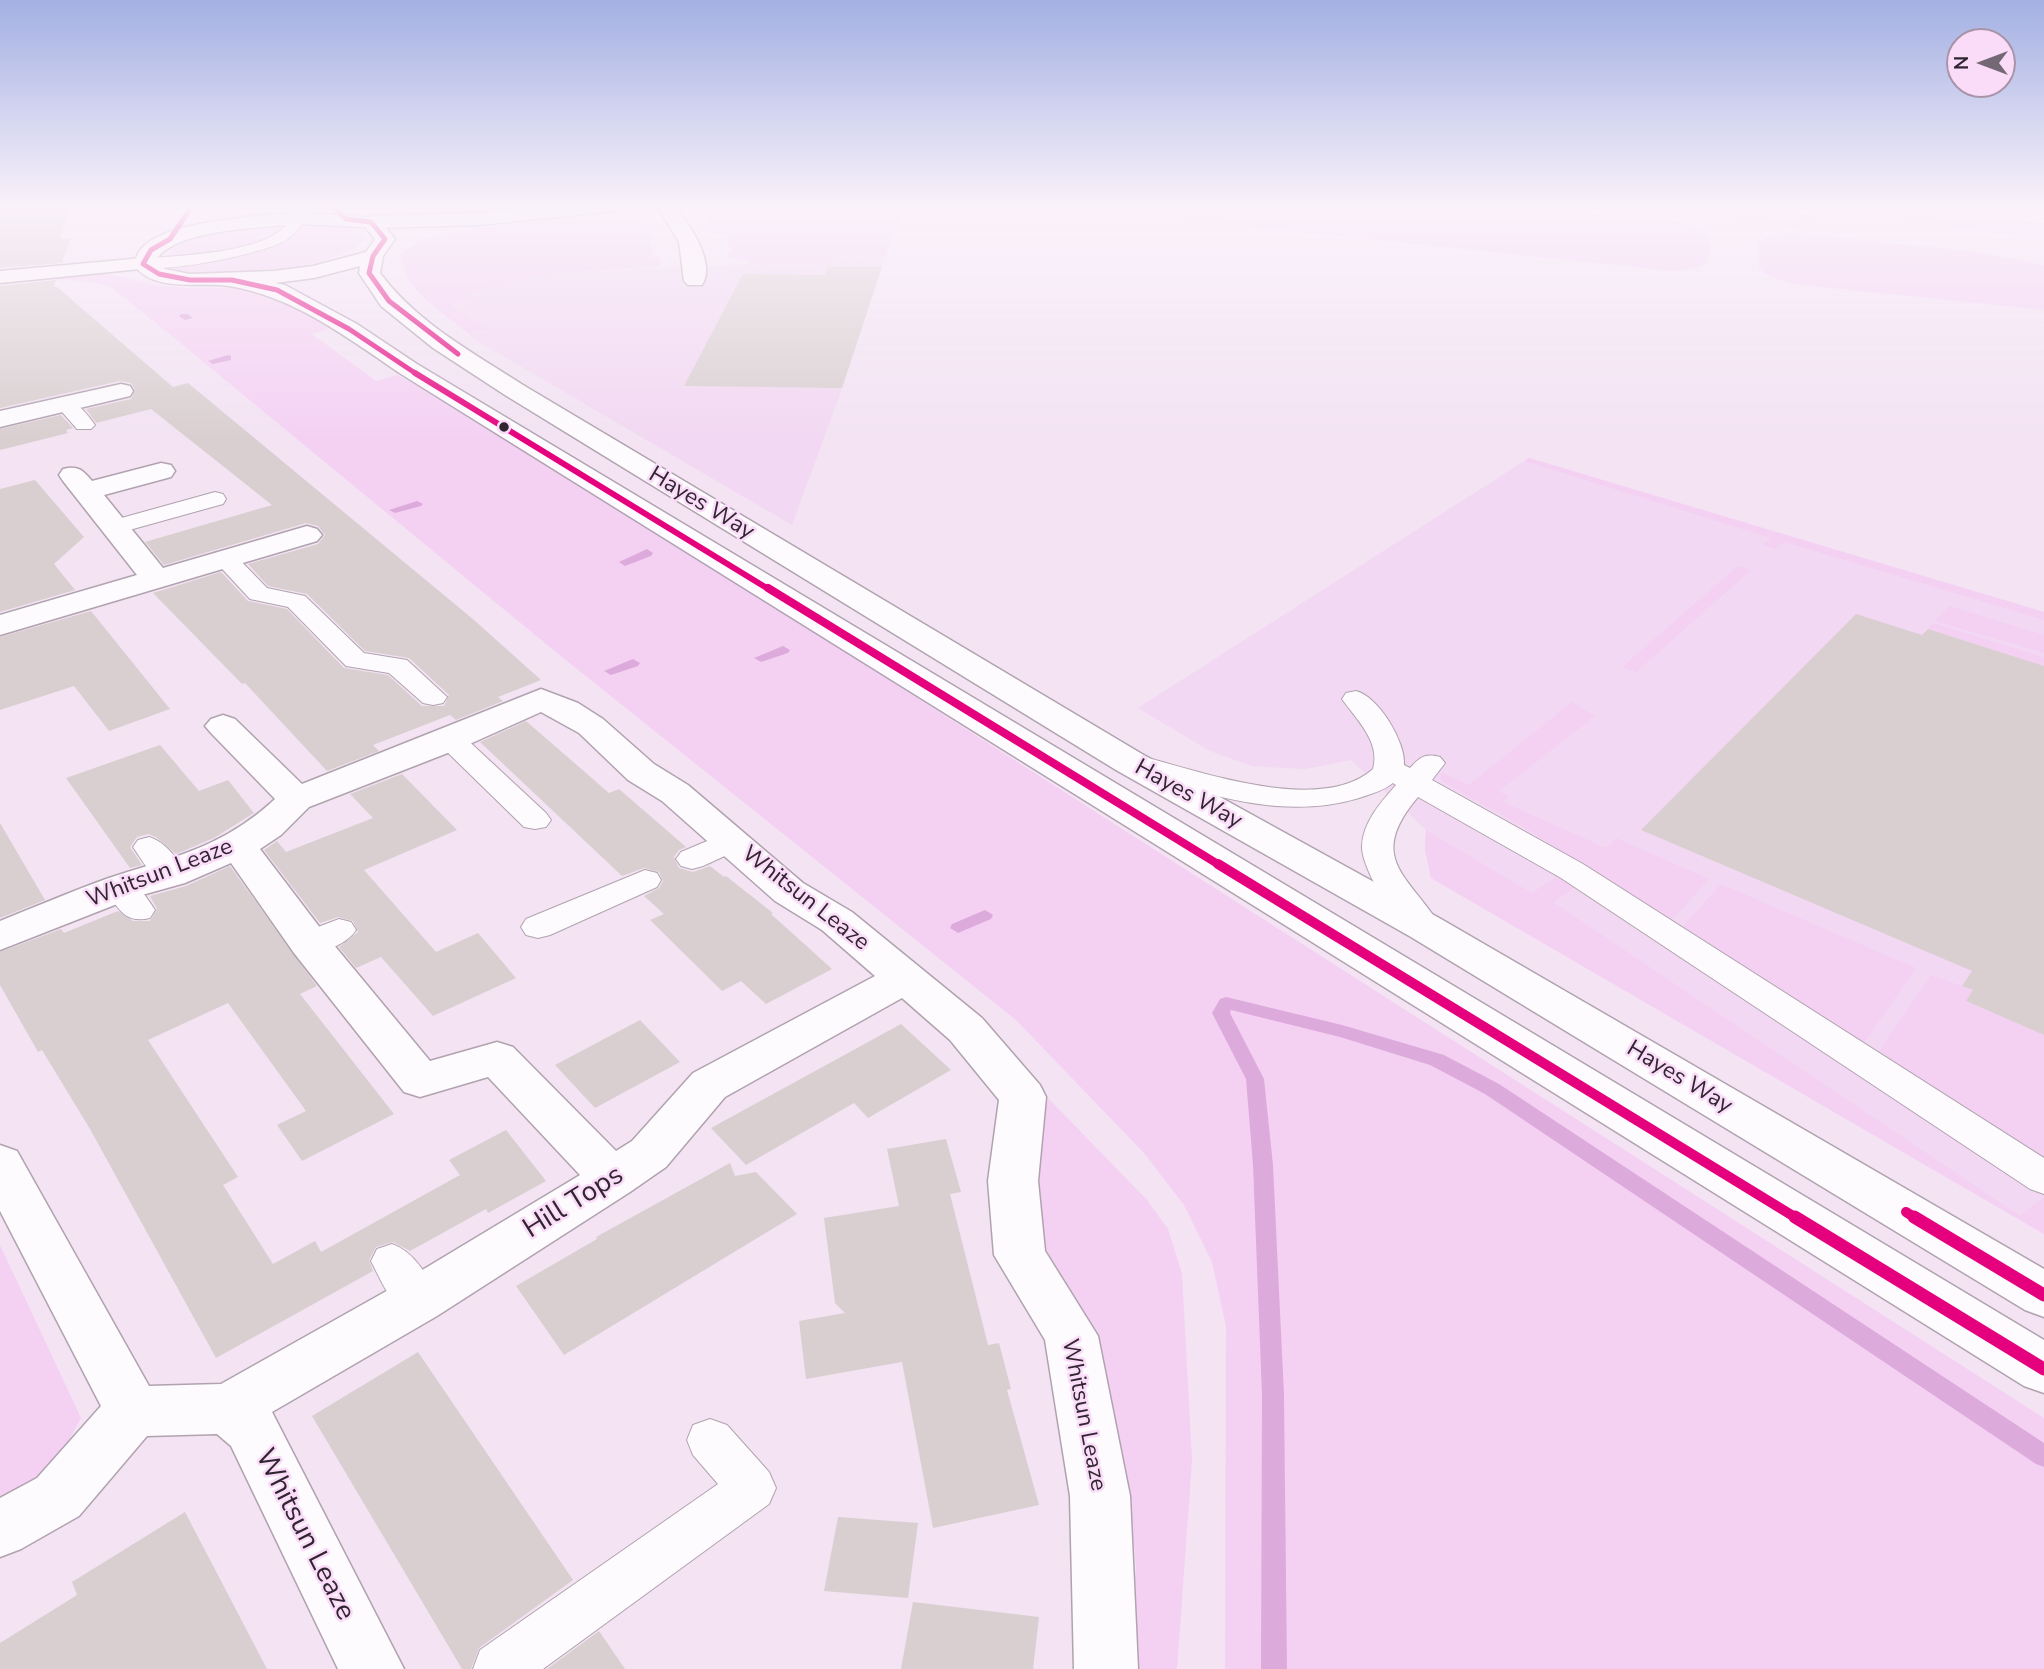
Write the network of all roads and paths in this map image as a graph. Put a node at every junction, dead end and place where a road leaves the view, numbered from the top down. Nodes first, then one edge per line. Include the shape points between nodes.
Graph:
1 (241, 283) edge
2 (376, 283) edge
3 (121, 391) dead end
4 (66, 405) junction
5 (0, 419) edge
6 (84, 425) dead end
7 (161, 471) dead end
8 (215, 499) dead end
9 (115, 527) junction
10 (307, 536) dead end
11 (225, 559) junction
12 (156, 579) junction
13 (0, 625) edge
14 (1356, 699) dead end
15 (451, 720) junction
16 (223, 726) dead end
17 (1129, 762) junction
18 (1411, 772) junction
19 (296, 799) junction
20 (535, 820) dead end
21 (238, 846) junction
22 (645, 880) dead end
23 (538, 927) dead end
24 (1426, 928) junction
25 (0, 936) edge
26 (905, 978) junction
27 (0, 1164) edge
28 (2044, 1178) edge
29 (613, 1179) junction
30 (2044, 1294) edge
31 (2044, 1369) edge
32 (228, 1409) junction
33 (133, 1411) junction
34 (710, 1440) dead end
35 (0, 1529) edge
36 (371, 1669) edge
37 (499, 1669) edge
38 (1106, 1669) edge

1 - 31 street, Hayes Way via 277,290 349,329
2 - 17 street, Hayes Way via 388,301 441,343
3 - 4 street
4 - 5 street
4 - 6 lane
7 - 9 street via 80,483
8 - 9 lane
9 - 12 street
10 - 11 street
11 - 12 street
11 - 15 lane via 259,594 296,601 356,660 397,666
12 - 13 street
14 - 18 lane via 1390,754
15 - 19 street, Whitsun Leaze
15 - 20 lane
15 - 26 street, Whitsun Leaze via 541,699 566,710 591,726 641,772 675,793 711,850 837,921
16 - 19 street
17 - 18 lane via 1219,788 1285,799 1346,793
17 - 24 street, Hayes Way
18 - 24 lane via 1376,839 1384,876
18 - 28 lane via 1572,871
19 - 21 street, Whitsun Leaze
21 - 25 street, Whitsun Leaze via 160,860 129,899
21 - 29 street via 324,937 420,1080 497,1058
22 - 23 lane
24 - 30 street, Hayes Way
26 - 29 street, Hill Tops via 709,1085 649,1154
26 - 38 street, Whitsun Leaze via 966,1029 1023,1097 1013,1181 1020,1255 1071,1336 1100,1496
27 - 33 street
29 - 32 street, Hill Tops via 405,1281
32 - 33 street
32 - 36 street, Whitsun Leaze via 251,1428
33 - 35 street via 58,1497
34 - 37 lane via 752,1488

